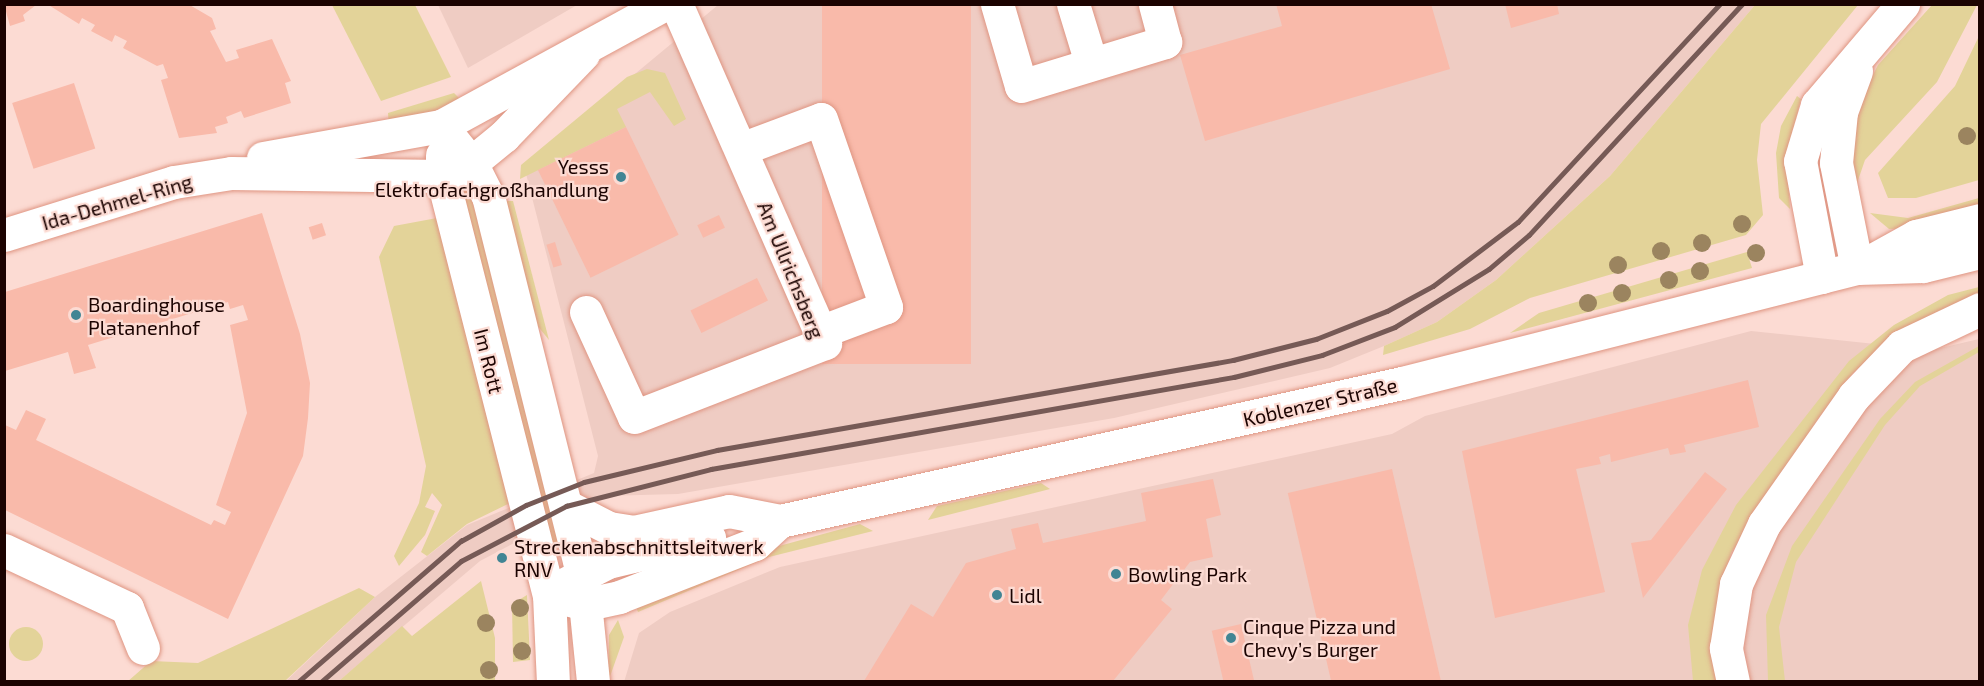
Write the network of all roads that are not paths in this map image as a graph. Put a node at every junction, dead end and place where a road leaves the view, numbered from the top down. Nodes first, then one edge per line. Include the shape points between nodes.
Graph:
1 (665, 4) edge
2 (676, 4) edge
3 (997, 4) edge
4 (1073, 4) edge
5 (1155, 4) edge
6 (1903, 4) edge
7 (1866, 45) junction
8 (583, 54) junction
9 (1091, 63) junction
10 (441, 126) junction
11 (747, 162) junction
12 (471, 163) junction
13 (231, 173) junction
14 (442, 176) junction
15 (1980, 219) edge
16 (4, 235) edge
17 (1980, 252) edge
18 (1857, 268) junction
19 (1822, 277) junction
20 (1980, 309) edge
21 (586, 312) dead end
22 (820, 332) junction
23 (566, 506) junction
24 (769, 518) junction
25 (4, 550) edge
26 (584, 588) junction
27 (549, 595) junction
28 (142, 648) dead end
29 (553, 681) edge
30 (593, 681) edge
31 (1733, 681) edge

1 - 8 street
2 - 11 street, Am Ullrichsberg
3 - 9 street via 1021,86
4 - 9 street
5 - 9 street via 1166,42
6 - 7 street
7 - 18 street via 1841,112 1836,163
7 - 19 street via 1817,105 1800,160
8 - 10 street, Ida-Dehmel-Ring
8 - 12 street
10 - 12 street, Im Rott
10 - 13 street, Ida-Dehmel-Ring via 265,157
10 - 14 street, Im Rott
11 - 22 street, Am Ullrichsberg
11 - 22 street via 820,119 886,307
12 - 14 street
12 - 23 street, Im Rott via 488,196
13 - 14 street, Ida-Dehmel-Ring
13 - 16 street, Ida-Dehmel-Ring via 174,182
14 - 27 street, Im Rott
15 - 18 street, Koblenzer Straße via 1916,236
17 - 18 street, Koblenzer Straße via 1923,266
18 - 19 street, Koblenzer Straße
19 - 24 street, Koblenzer Straße via 1368,391
20 - 31 street via 1902,346 1854,396 1764,524 1736,584 1726,648
21 - 22 street, Am Ullrichsberg via 634,417 825,344
23 - 24 street, Koblenzer Straße via 609,528 633,532 729,511
23 - 26 street, Im Rott
24 - 26 street via 755,544
25 - 28 street via 127,608
26 - 27 street
26 - 30 street
27 - 29 street

